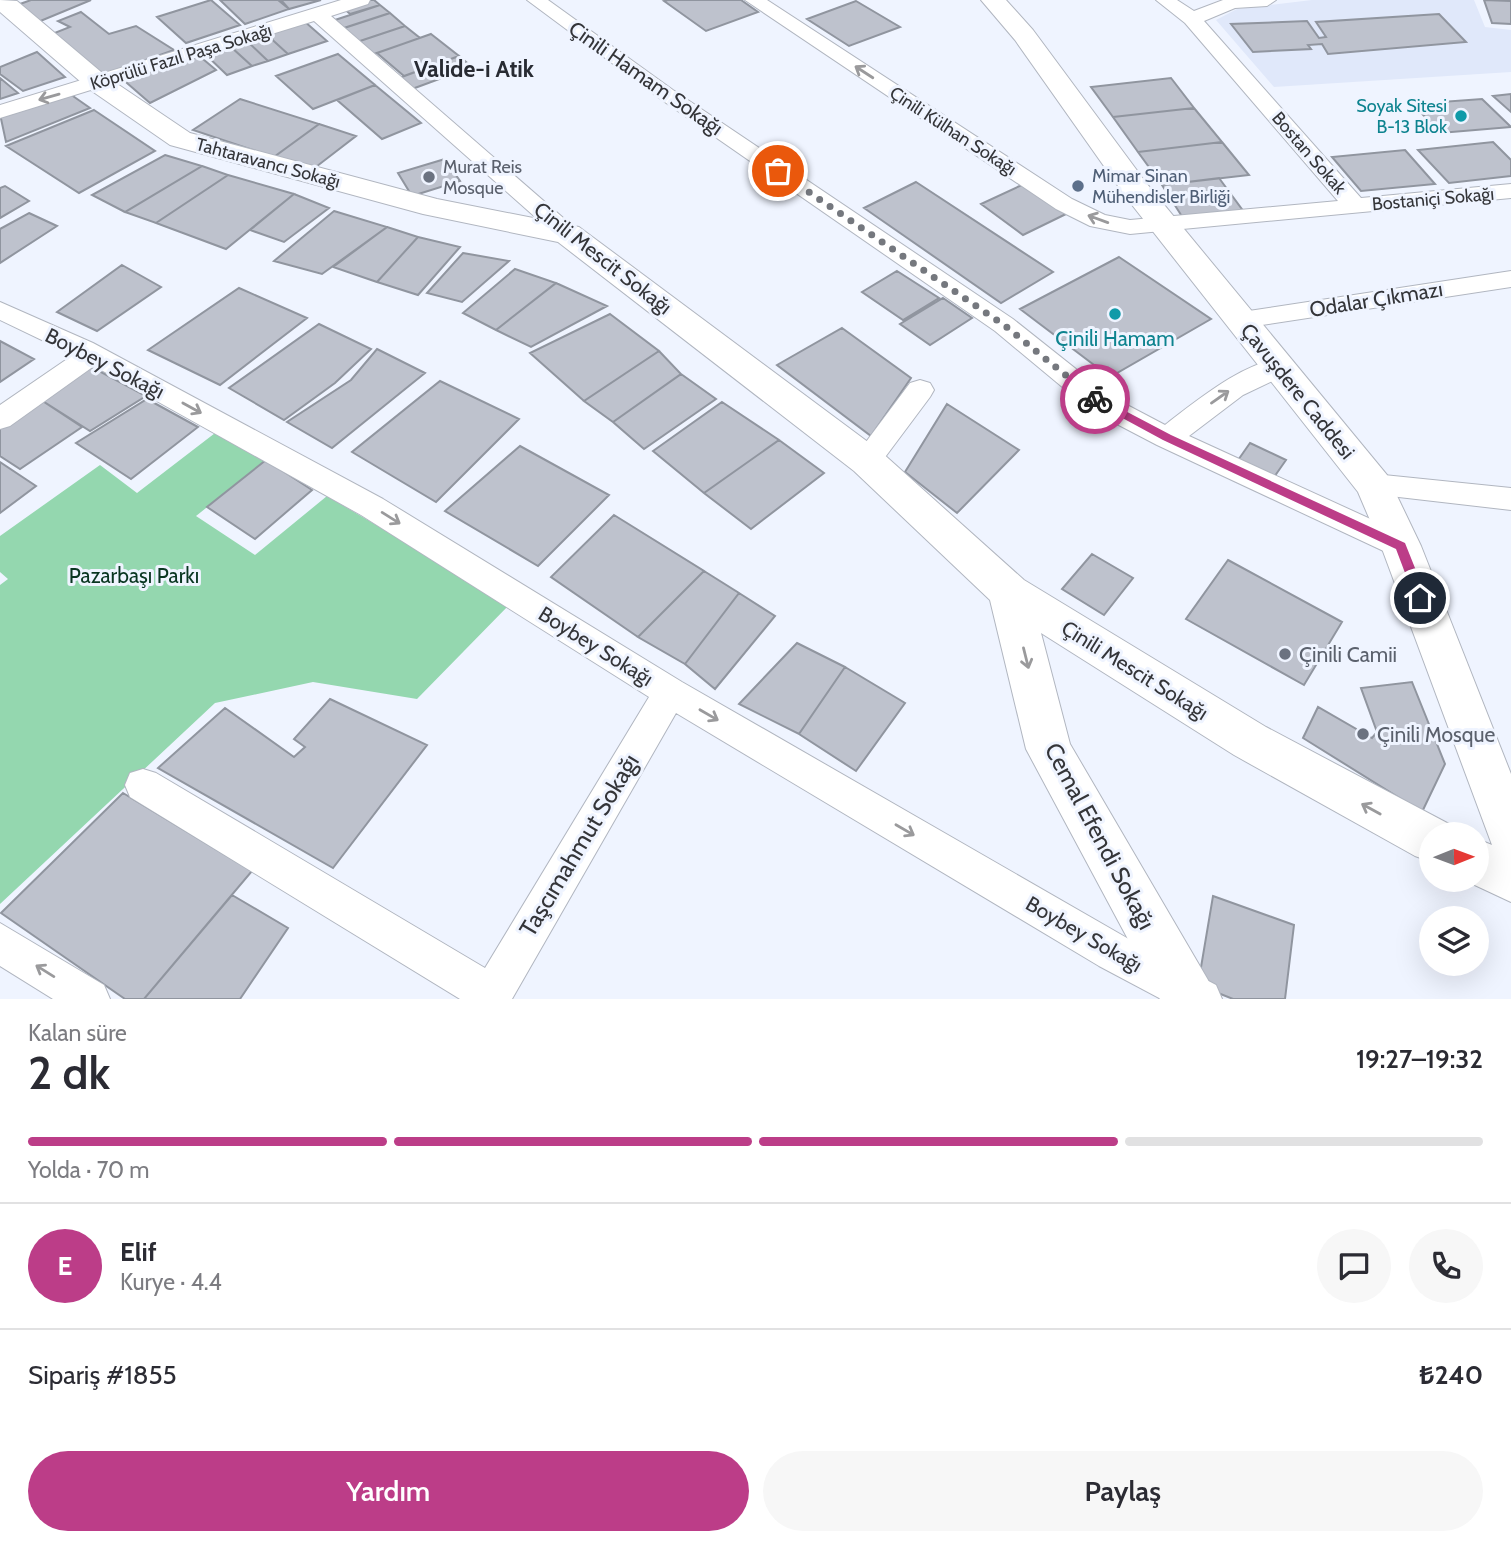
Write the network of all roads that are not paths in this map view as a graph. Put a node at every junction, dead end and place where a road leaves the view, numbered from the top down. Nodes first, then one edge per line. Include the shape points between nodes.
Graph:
1 (361, 0) edge
2 (536, 0) edge
3 (754, 0) edge
4 (993, 0) edge
5 (1165, 0) edge
6 (1268, 0) edge
7 (8, 5) edge
8 (318, 14) junction
9 (1192, 19) junction
10 (98, 83) junction
11 (0, 111) edge
12 (1511, 191) edge
13 (1355, 206) junction
14 (1165, 225) junction
15 (568, 234) junction
16 (1511, 279) edge
17 (0, 310) edge
18 (1242, 320) junction
19 (93, 354) junction
20 (1279, 367) junction
21 (920, 390) dead end
22 (0, 419) edge
23 (1167, 438) junction
24 (867, 461) junction
25 (1374, 485) junction
26 (1511, 499) edge
27 (1401, 546) junction
28 (1009, 592) junction
29 (670, 692) junction
30 (143, 785) dead end
31 (1419, 833) edge
32 (1511, 834) edge
33 (1489, 868) edge
34 (1511, 878) edge
35 (0, 943) edge
36 (490, 997) edge
37 (1192, 997) edge
38 (90, 999) edge

1 - 8 street, Köprülü Fazıl Paşa Sokağı
2 - 23 street, Çinili Hamam Sokağı via 1004,325 1100,403
14 -> 3 street, Çinili Külhan Sokağı via 1130,227 1098,220 1064,204
4 - 14 street, Çavuşdere Caddesi
5 - 9 street, Bostan Sokak
6 - 9 street via 1232,4
7 - 10 street, Tahtaravancı Sokağı
8 - 10 street, Köprülü Fazıl Paşa Sokağı
8 - 15 street, Çinili Mescit Sokağı
9 - 13 street, Bostan Sokak
10 -> 11 street, Köprülü Fazıl Paşa Sokağı
10 - 15 street, Tahtaravancı Sokağı via 180,139 434,208
12 - 13 street, Bostaniçi Sokağı
13 - 14 street, Bostan Sokak
14 - 18 street, Çavuşdere Caddesi
15 - 24 street, Çinili Mescit Sokağı
16 - 18 street, Odalar Çıkmazı
17 - 19 street, Boybey Sokağı
18 - 20 street, Çavuşdere Caddesi
19 - 22 street
19 -> 29 street, Boybey Sokağı via 372,507
23 -> 20 street via 1233,388
20 - 25 street, Çavuşdere Caddesi
21 - 24 street
23 - 27 street, Çinili Hamam Sokağı
24 - 28 street, Çinili Mescit Sokağı
25 - 26 street
25 - 27 street, Çavuşdere Caddesi
27 - 32 street, Çavuşdere Caddesi
31 -> 28 street, Çinili Mescit Sokağı via 1250,741
28 -> 37 street, Cemal Efendi Sokağı via 1049,749
29 - 36 street, Taşcımahmut Sokağı
29 -> 37 street, Boybey Sokağı
30 - 36 street
33 - 34 street
38 -> 35 street

